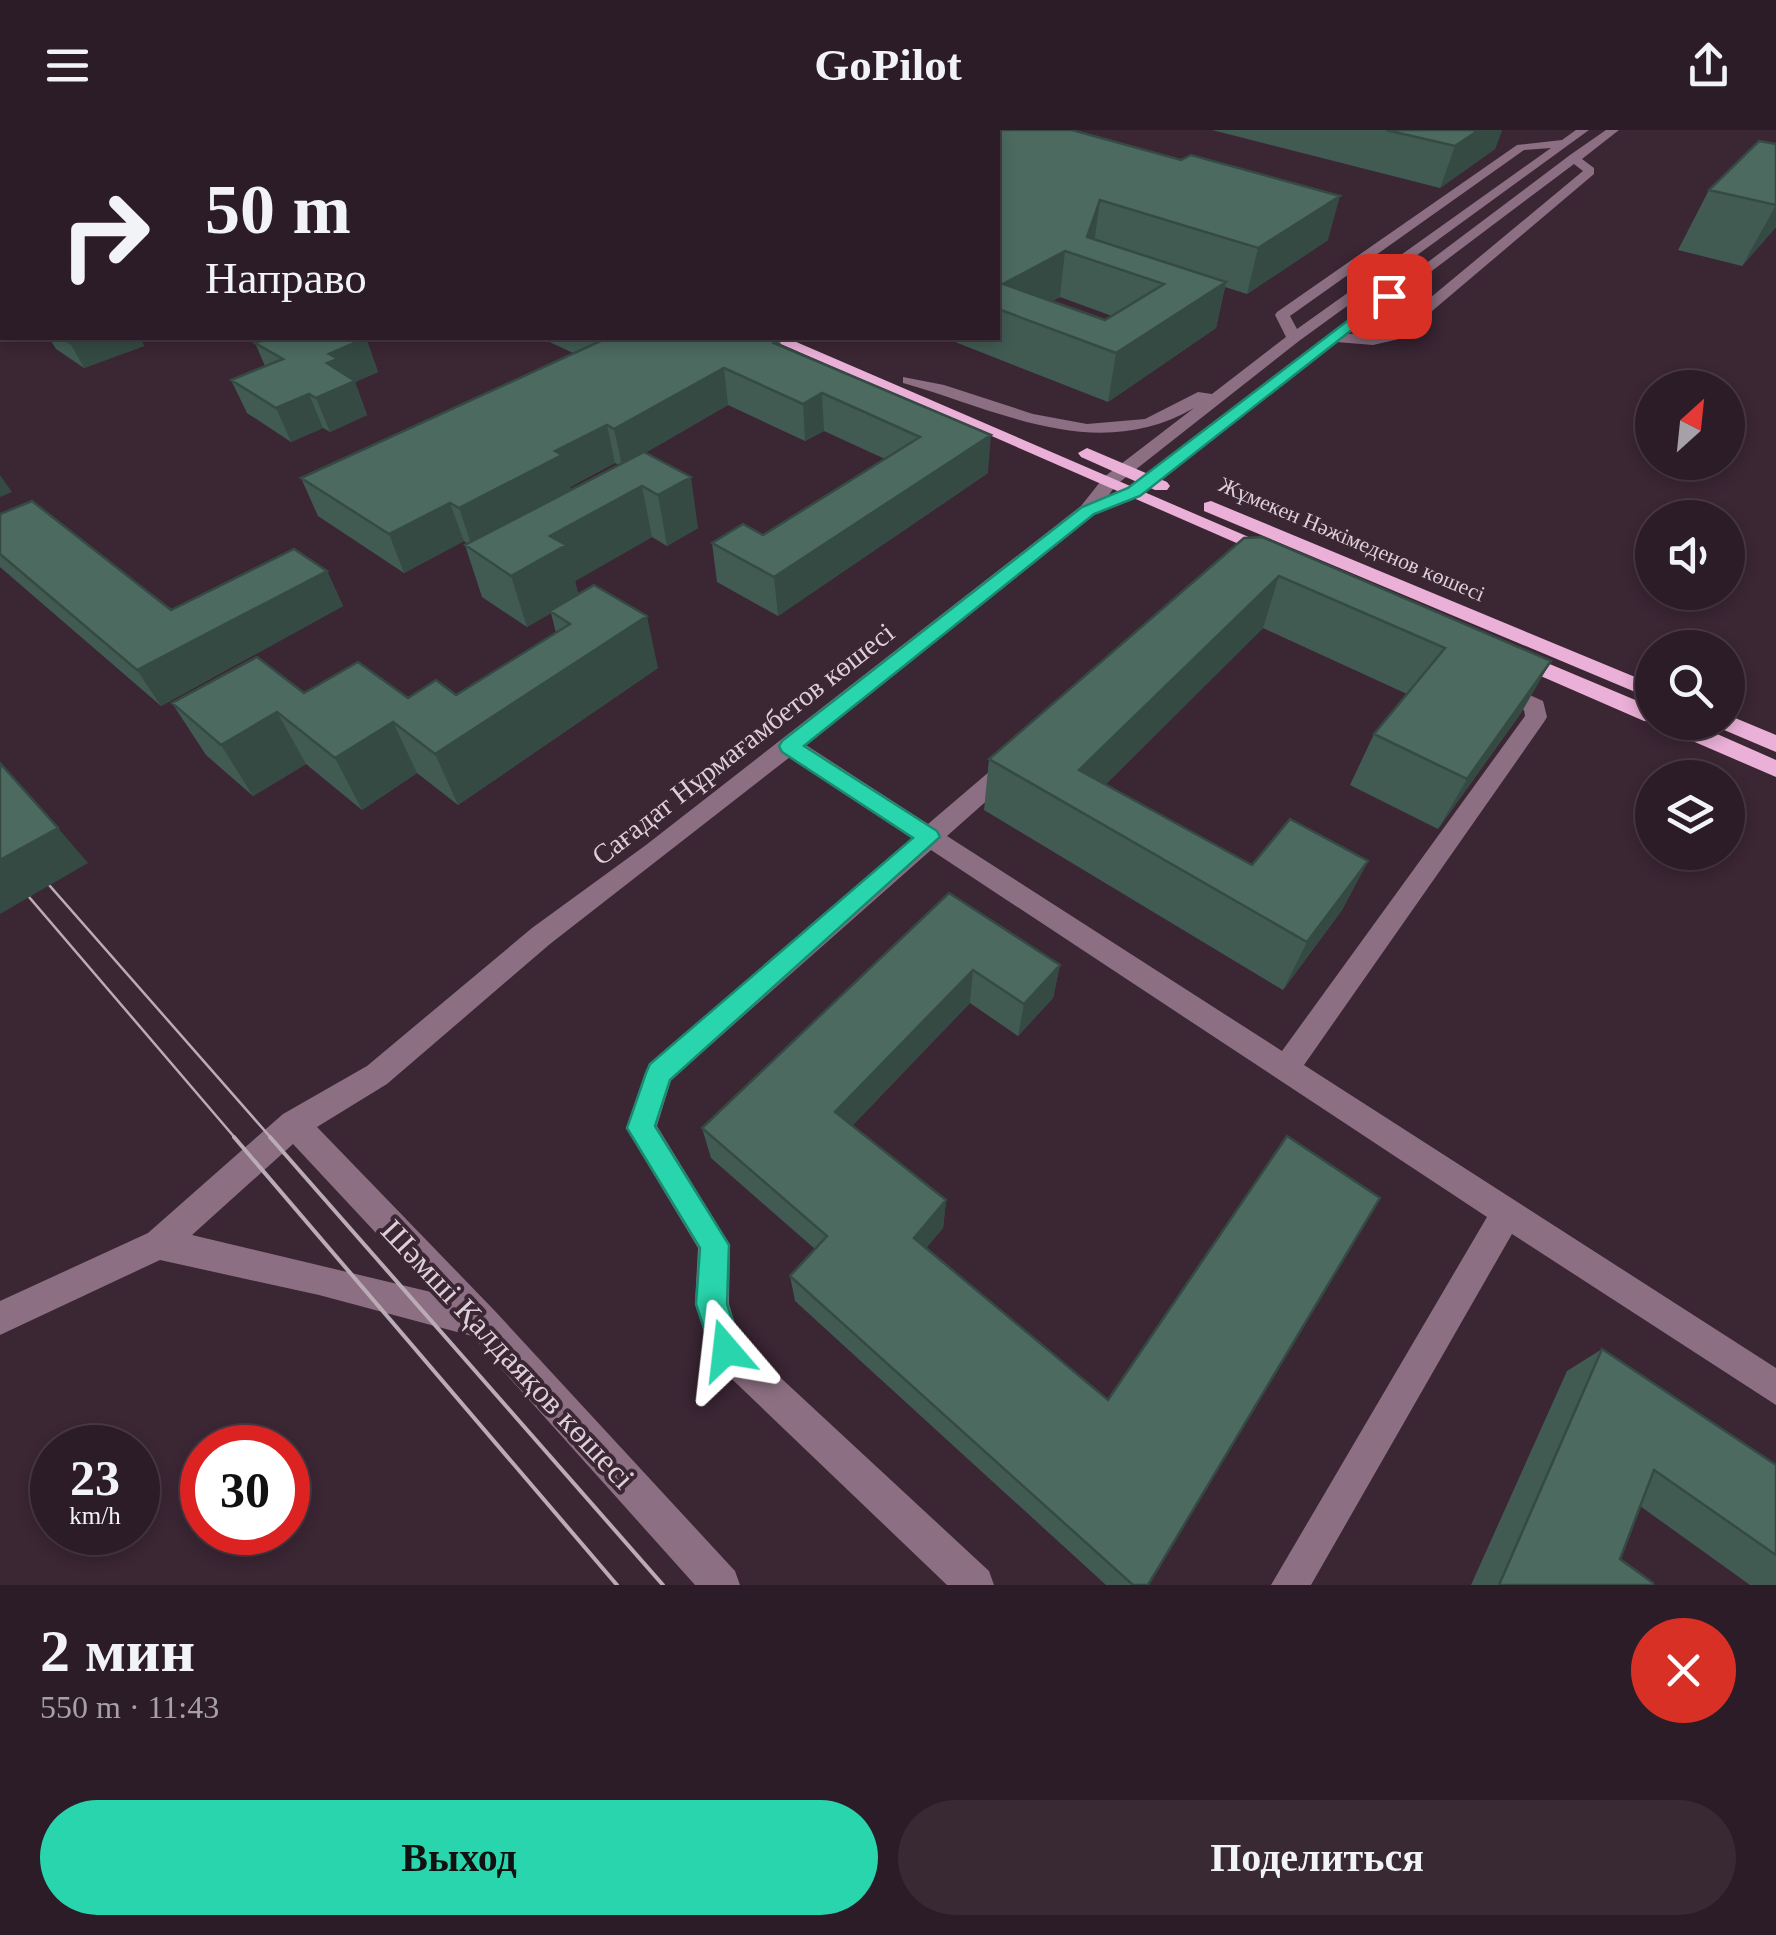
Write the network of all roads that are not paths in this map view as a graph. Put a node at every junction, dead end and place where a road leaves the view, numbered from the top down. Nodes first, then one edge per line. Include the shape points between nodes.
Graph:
1 (1583, 130) edge
2 (1614, 131) edge
3 (1567, 142) junction
4 (1574, 158) junction
5 (1334, 337) junction
6 (1294, 338) junction
7 (779, 340) edge
8 (816, 340) edge
9 (1274, 356) junction
10 (909, 380) junction
11 (1127, 470) junction
12 (1110, 482) junction
13 (1141, 486) junction
14 (1088, 510) junction
15 (1464, 674) edge
16 (1635, 685) edge
17 (1635, 708) edge
18 (1745, 731) edge
19 (1709, 740) edge
20 (1776, 744) edge
21 (790, 746) junction
22 (1032, 747) edge
23 (1776, 769) edge
24 (929, 837) junction
25 (1285, 1068) junction
26 (294, 1124) junction
27 (1507, 1213) junction
28 (158, 1244) junction
29 (0, 1318) edge
30 (482, 1322) junction
31 (1776, 1388) edge
32 (721, 1585) edge
33 (975, 1585) edge
34 (1290, 1585) edge

1 - 3 street, Сағадат Нұрмағамбетов көшесі
2 - 4 street, Сағадат Нұрмағамбетов көшесі
3 - 6 street, Сағадат Нұрмағамбетов көшесі
3 - 6 street via 1521,146 1282,315
4 - 5 street, Сағадат Нұрмағамбетов көшесі
4 - 5 street via 1590,170 1394,336
5 - 13 street, Сағадат Нұрмағамбетов көшесі
6 - 9 street, Сағадат Нұрмағамбетов көшесі
7 - 12 main road, Жұмекен Нәжімеденов көшесі
8 - 10 main road, Жұмекен Нәжімеденов көшесі
9 - 10 street via 1153,422 1128,428 1034,422
9 - 11 street, Сағадат Нұрмағамбетов көшесі
10 - 11 main road, Жұмекен Нәжімеденов көшесі
11 - 12 street, Сағадат Нұрмағамбетов көшесі
11 - 13 main road, Жұмекен Нәжімеденов көшесі
12 - 13 main road, Жұмекен Нәжімеденов көшесі
12 - 14 street, Сағадат Нұрмағамбетов көшесі
13 - 14 street, Сағадат Нұрмағамбетов көшесі
13 - 16 main road, Жұмекен Нәжімеденов көшесі
13 - 17 main road, Жұмекен Нәжімеденов көшесі
14 - 21 street, Сағадат Нұрмағамбетов көшесі
15 - 25 street via 1535,706 1536,716
18 - 20 main road
19 - 23 main road
21 - 24 street
21 - 26 street, Сағадат Нұрмағамбетов көшесі via 541,936 376,1074
22 - 24 street
24 - 25 street
24 - 33 street via 659,1073 640,1128 714,1245 712,1304 726,1350
25 - 27 street
26 - 28 street, Сағадат Нұрмағамбетов көшесі
26 - 30 street, Шәмші Қалдаяқов көшесі
27 - 31 street
27 - 34 street
28 - 29 street, Сағадат Нұрмағамбетов көшесі
28 - 30 street
30 - 32 street, Шәмші Қалдаяқов көшесі

